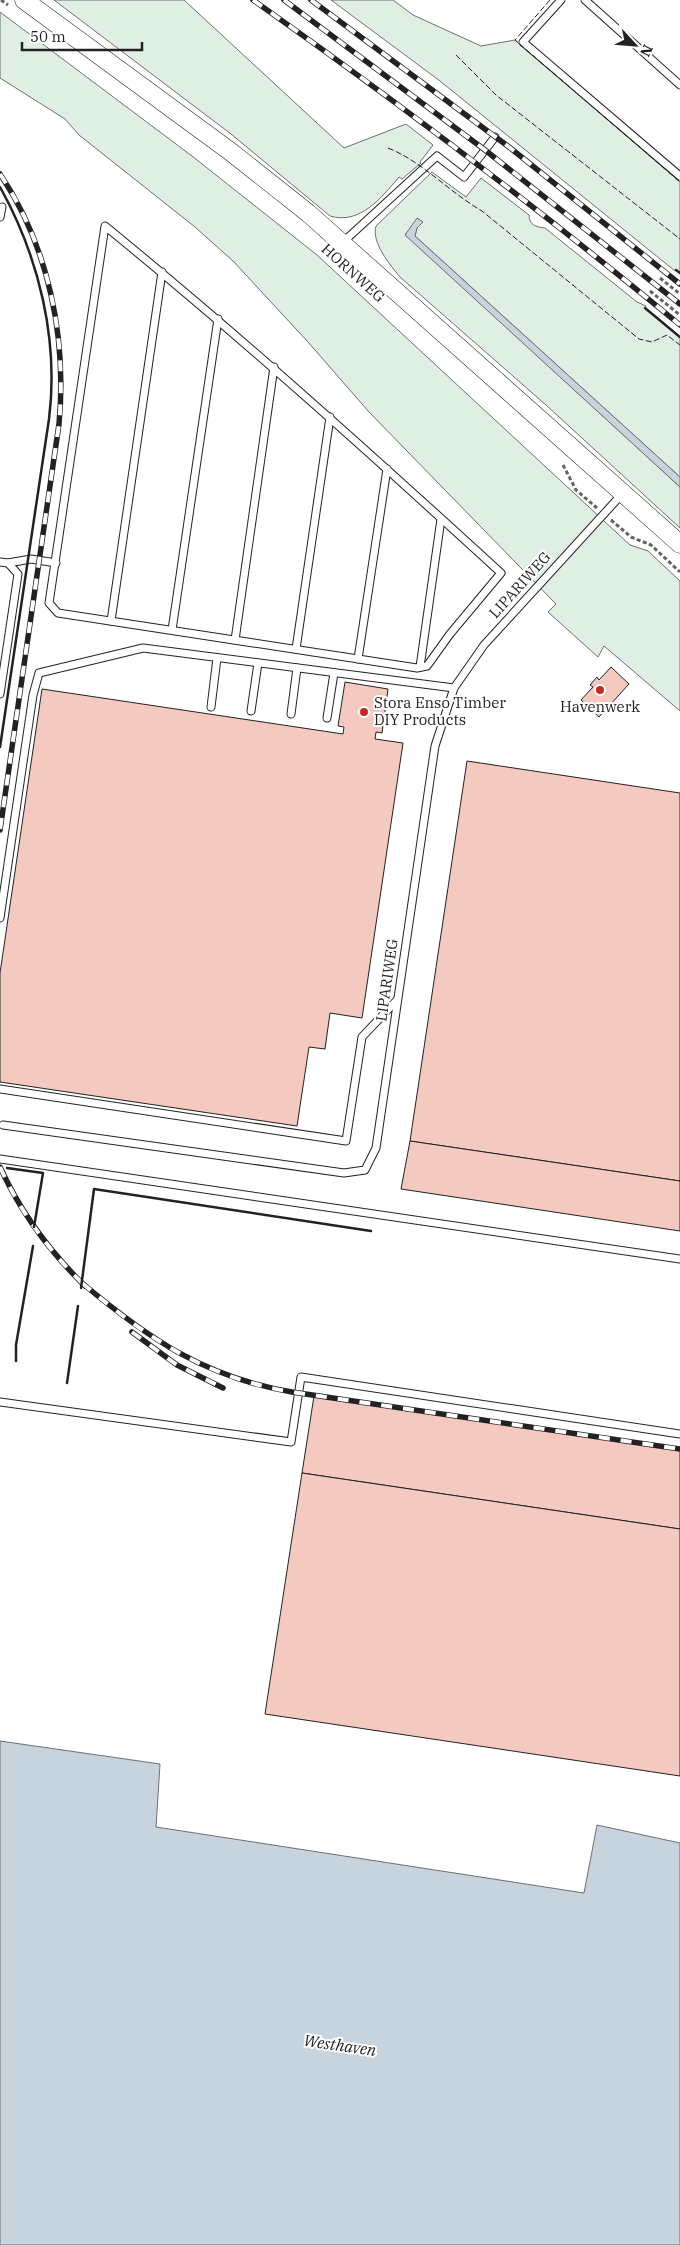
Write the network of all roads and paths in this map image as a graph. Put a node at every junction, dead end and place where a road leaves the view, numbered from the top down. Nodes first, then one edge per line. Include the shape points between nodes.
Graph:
1 (1, 0) edge
2 (561, 0) edge
3 (585, 0) edge
4 (20, 5) edge
5 (680, 85) edge
6 (495, 137) dead end
7 (680, 176) edge
8 (2, 207) dead end
9 (0, 217) edge
10 (342, 243) junction
11 (162, 272) junction
12 (660, 278) dead end
13 (650, 291) dead end
14 (680, 294) edge
15 (680, 315) edge
16 (218, 319) junction
17 (274, 367) junction
18 (330, 417) junction
19 (559, 461) dead end
20 (387, 469) junction
21 (623, 493) junction
22 (603, 514) junction
23 (441, 519) junction
24 (680, 544) edge
25 (4, 562) edge
26 (56, 563) junction
27 (680, 572) edge
28 (111, 621) junction
29 (172, 630) junction
30 (235, 640) junction
31 (296, 649) junction
32 (217, 658) junction
33 (358, 659) junction
34 (258, 663) junction
35 (420, 667) junction
36 (298, 668) junction
37 (334, 673) junction
38 (454, 688) junction
39 (0, 694) edge
40 (211, 707) dead end
41 (251, 711) dead end
42 (291, 714) dead end
43 (327, 718) dead end
44 (0, 918) edge
45 (398, 1000) junction
46 (0, 1089) edge
47 (3, 1125) dead end
48 (0, 1159) edge
49 (680, 1259) edge
50 (0, 1402) edge
51 (680, 1434) edge

1 - 4 path
2 - 7 lane via 523,42
3 - 5 lane
4 - 10 street, HORNWEG via 231,152
6 - 10 lane via 464,177 437,156
8 - 9 lane
10 - 21 street, HORNWEG
11 - 16 lane
11 - 26 lane via 105,226
11 - 28 lane
12 - 14 path
13 - 15 path
16 - 17 lane
16 - 29 lane
17 - 18 lane
17 - 30 lane
18 - 20 lane
18 - 31 lane
19 - 22 path via 566,467 576,490
20 - 23 lane
20 - 33 lane
21 - 22 lane, LIPARIWEG
21 - 24 street, HORNWEG
22 - 27 path via 631,537 651,545
22 - 38 lane, LIPARIWEG via 484,645
23 - 35 lane
23 - 35 lane via 501,573 427,666
25 - 26 lane via 31,559
25 - 39 lane via 18,574
26 - 28 lane via 49,603 58,613
28 - 29 lane
29 - 30 lane
30 - 31 lane
31 - 33 lane
32 - 34 lane
32 - 40 lane
32 - 44 lane via 143,648 39,673
33 - 35 lane
34 - 36 lane
34 - 41 lane
36 - 37 lane
36 - 42 lane
37 - 38 lane
37 - 43 lane
38 - 45 lane, LIPARIWEG via 435,746
45 - 46 lane via 362,1037 346,1141
45 - 47 lane, LIPARIWEG via 376,1148 365,1170 344,1173
48 - 49 lane
50 - 51 lane via 291,1442 301,1377

